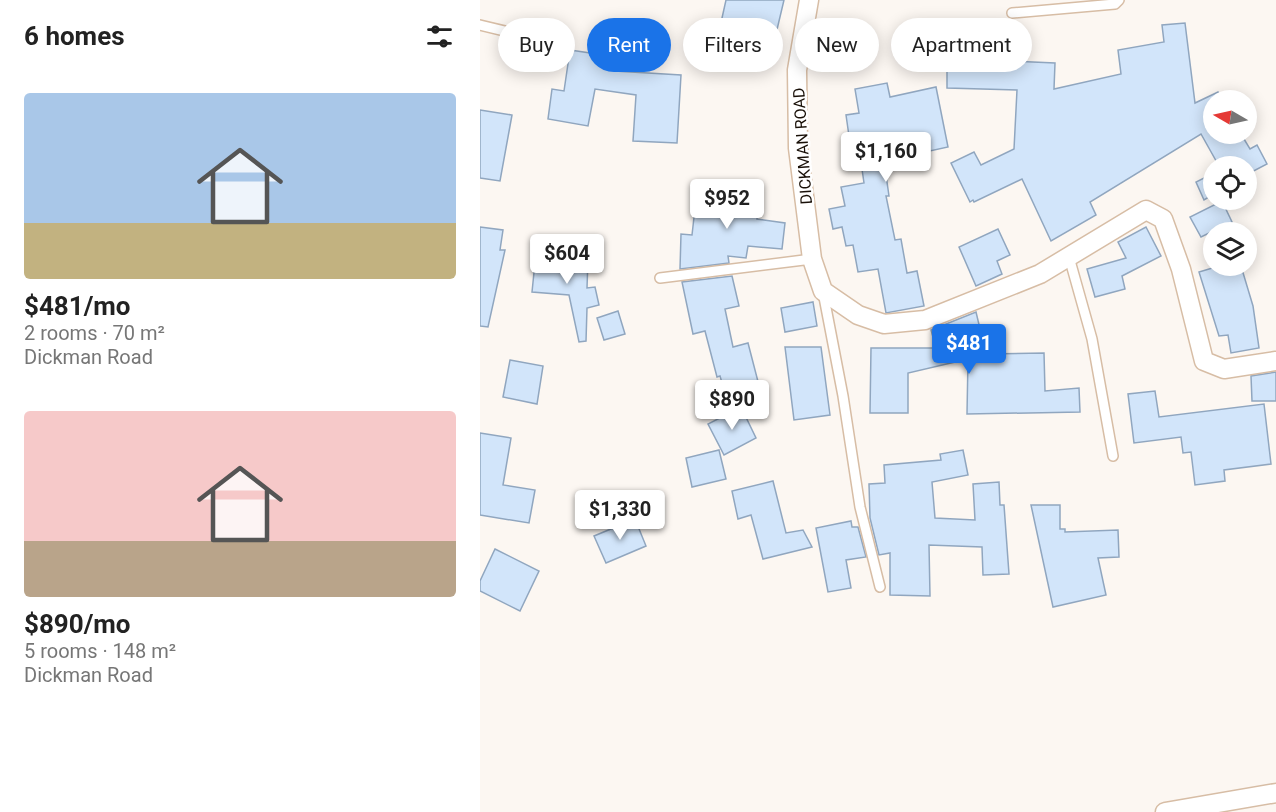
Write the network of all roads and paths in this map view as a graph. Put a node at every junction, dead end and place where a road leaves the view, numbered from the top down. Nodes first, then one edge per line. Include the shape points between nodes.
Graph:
1 (809, 0) edge
2 (1119, 0) edge
3 (1012, 13) dead end
4 (480, 25) edge
5 (498, 29) edge
6 (1069, 256) junction
7 (812, 259) junction
8 (660, 278) dead end
9 (823, 291) junction
10 (1276, 361) edge
11 (1113, 456) dead end
12 (880, 587) dead end
13 (1276, 793) edge
14 (1165, 812) edge

1 - 7 street, DICKMAN ROAD via 797,70 798,148
2 - 3 lane via 1115,4
4 - 5 lane
6 - 9 street via 1040,274 926,320 884,324 858,315
6 - 10 street via 1146,210 1163,219 1204,361 1224,369
6 - 11 lane via 1092,339
7 - 8 lane
7 - 9 street, DICKMAN ROAD
9 - 12 lane via 860,507
13 - 14 street

